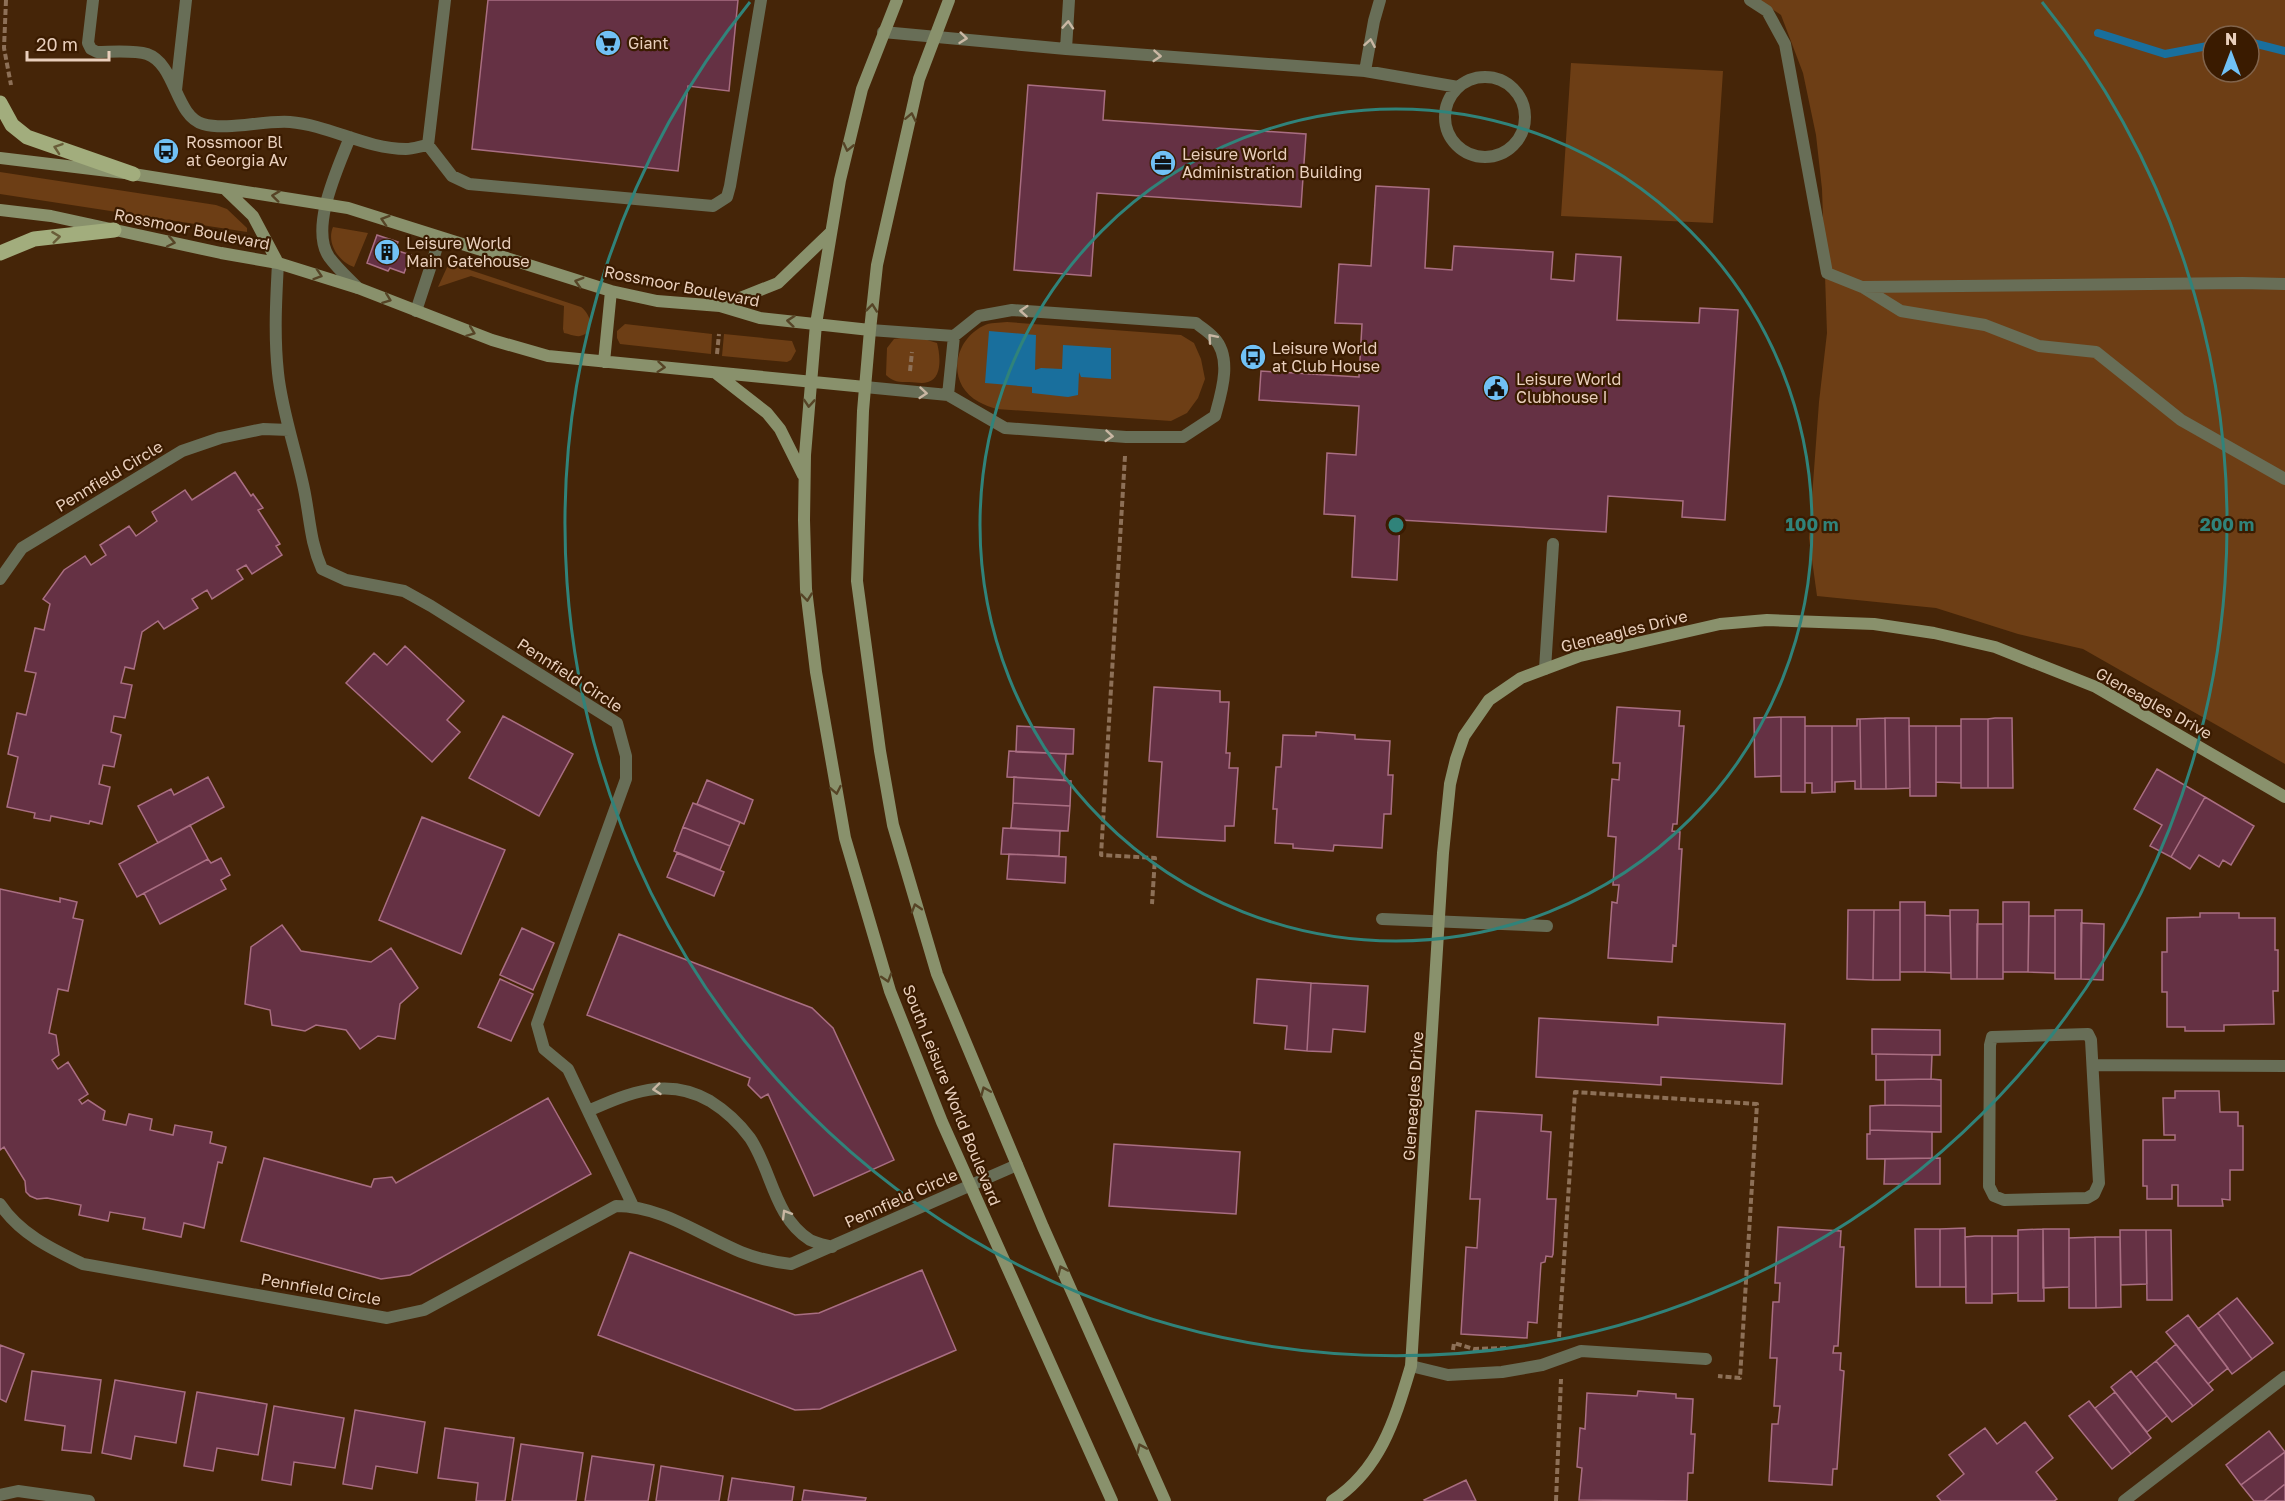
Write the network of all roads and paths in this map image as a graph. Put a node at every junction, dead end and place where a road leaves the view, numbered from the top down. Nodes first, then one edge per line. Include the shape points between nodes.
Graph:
1 (6, 0) edge
2 (93, 0) edge
3 (186, 0) edge
4 (445, 0) edge
5 (761, 0) edge
6 (897, 0) edge
7 (949, 0) edge
8 (1069, 0) edge
9 (1380, 0) edge
10 (1750, 0) edge
11 (884, 32) junction
12 (936, 36) junction
13 (1066, 49) junction
14 (1365, 71) junction
15 (6, 87) dead end
16 (1458, 87) junction
17 (176, 90) junction
18 (0, 103) edge
19 (350, 137) junction
20 (428, 145) junction
21 (0, 158) edge
22 (133, 174) junction
23 (226, 190) junction
24 (325, 203) junction
25 (0, 210) edge
26 (114, 230) junction
27 (831, 232) junction
28 (440, 238) junction
29 (0, 253) edge
30 (278, 263) junction
31 (2285, 285) edge
32 (1862, 287) junction
33 (358, 288) junction
34 (611, 291) junction
35 (720, 306) junction
36 (416, 311) junction
37 (816, 324) junction
38 (870, 330) junction
39 (719, 334) dead end
40 (954, 336) junction
41 (912, 349) dead end
42 (717, 354) dead end
43 (604, 362) junction
44 (716, 373) junction
45 (910, 379) dead end
46 (810, 380) junction
47 (865, 387) junction
48 (948, 395) junction
49 (289, 430) junction
50 (1126, 437) junction
51 (805, 479) junction
52 (2285, 479) edge
53 (1553, 544) dead end
54 (0, 579) edge
55 (1545, 669) junction
56 (2285, 797) edge
57 (1152, 904) dead end
58 (1382, 919) dead end
59 (1440, 921) junction
60 (1547, 926) dead end
61 (2093, 1065) junction
62 (2285, 1066) edge
63 (588, 1111) junction
64 (1017, 1165) junction
65 (970, 1185) junction
66 (0, 1204) edge
67 (633, 1206) junction
68 (832, 1246) junction
69 (1551, 1339) dead end
70 (1515, 1348) dead end
71 (1453, 1350) dead end
72 (1706, 1359) dead end
73 (1412, 1366) junction
74 (1708, 1375) dead end
75 (1561, 1377) dead end
76 (2285, 1377) edge
77 (0, 1495) edge
78 (89, 1501) edge
79 (1112, 1501) edge
80 (1165, 1501) edge
81 (1332, 1501) edge
82 (1556, 1501) edge
83 (2124, 1501) edge

1 - 15 path via 4,48 12,87
2 - 17 street via 88,43 91,49 146,54 159,61
3 - 17 street
4 - 20 street
5 - 20 street via 728,197 713,206 469,184 452,176
6 - 11 street, South Leisure World Boulevard
7 - 12 street, South Leisure World Boulevard
13 -> 8 street
14 -> 9 street
10 - 32 street via 1767,11 1785,44 1827,273
11 - 12 street
11 -> 27 street, South Leisure World Boulevard via 862,89
12 -> 13 street
38 -> 12 street, South Leisure World Boulevard via 877,265 919,79
13 -> 14 street
14 - 16 street
16 - 16 street via 1449,97 1444,122 1455,145 1472,155 1491,158 1514,146 1526,121 1519,94 1509,84 1483,76
17 - 19 street via 185,108 203,124 291,122
22 -> 18 main road via 27,137 12,125
19 - 20 street via 388,147
19 - 24 street
21 - 22 street, Rossmoor Boulevard
22 - 23 street, Rossmoor Boulevard
24 -> 23 street, Rossmoor Boulevard
23 - 30 street via 253,216
28 -> 24 street, Rossmoor Boulevard
24 - 33 street via 322,225 328,256
25 - 26 street, Rossmoor Boulevard
29 -> 26 main road via 34,239
26 -> 30 street, Rossmoor Boulevard
27 - 35 street via 778,283
27 - 37 street, South Leisure World Boulevard
34 -> 28 street, Rossmoor Boulevard
28 - 36 street
30 -> 33 street, Rossmoor Boulevard
30 - 49 street, Pennfield Circle via 278,375
31 - 32 street
32 - 52 street via 1901,311 1985,325 2039,346 2096,352 2181,420
33 -> 36 street, Rossmoor Boulevard
34 - 35 street, Rossmoor Boulevard via 657,301
34 - 43 street
37 -> 35 street, Rossmoor Boulevard via 760,318
36 -> 43 street, Rossmoor Boulevard via 492,340 549,356
37 - 38 street, Rossmoor Boulevard
37 - 46 street, South Leisure World Boulevard
38 - 40 street
38 - 47 street, South Leisure World Boulevard
39 - 42 path
40 - 48 street
50 -> 40 street via 1183,436 1215,416 1224,386 1223,357 1216,339 1196,323 1012,310 979,316
41 - 45 path
43 -> 44 street, Rossmoor Boulevard
44 - 46 street, Rossmoor Boulevard
44 - 51 street via 767,413 780,429
46 - 47 street, Rossmoor Boulevard
46 -> 51 street, South Leisure World Boulevard
47 -> 48 street
64 -> 47 street, South Leisure World Boulevard via 937,974 893,825 879,751 857,581
48 -> 50 street via 1005,428
49 - 54 street, Pennfield Circle via 263,429 182,451 22,548
49 - 63 street, Pennfield Circle via 304,489 313,549 322,569 346,580 404,591 618,723 627,779 537,1024 544,1049 568,1069
50 - 57 path via 1101,855 1155,858
51 -> 65 street, South Leisure World Boulevard via 810,621 845,838 890,991
53 - 55 street
55 - 56 street, Gleneagles Drive via 1580,656 1720,624 1767,620 1874,624 1934,633 1995,647 2096,687
55 - 59 street, Gleneagles Drive via 1521,678 1490,700 1464,736 1450,784
58 - 59 street
59 - 60 street
59 - 73 street, Gleneagles Drive
61 - 61 street via 2088,1034 1992,1037 1989,1186 1994,1196 2004,1200 2087,1198 2094,1194 2099,1183
61 - 62 street
63 - 67 street, Pennfield Circle
68 -> 63 street, Pennfield Circle via 811,1240 790,1222 750,1140 727,1111 699,1095 670,1087 642,1090
64 - 65 street, Pennfield Circle
80 -> 64 street, South Leisure World Boulevard
65 - 68 street, Pennfield Circle
65 - 79 street, South Leisure World Boulevard
66 - 67 street, Pennfield Circle via 42,1245 83,1264 387,1318 424,1310 597,1214 616,1206
67 - 68 street, Pennfield Circle via 653,1210 765,1260 791,1264
69 - 74 path via 1560,1336 1575,1092 1757,1104 1740,1378
70 - 71 path via 1474,1348 1454,1343
72 - 73 street via 1581,1351 1542,1365 1502,1372 1448,1375
73 - 81 street, Gleneagles Drive via 1396,1418 1374,1461
75 - 82 path
76 - 83 street
77 - 78 street via 18,1491

